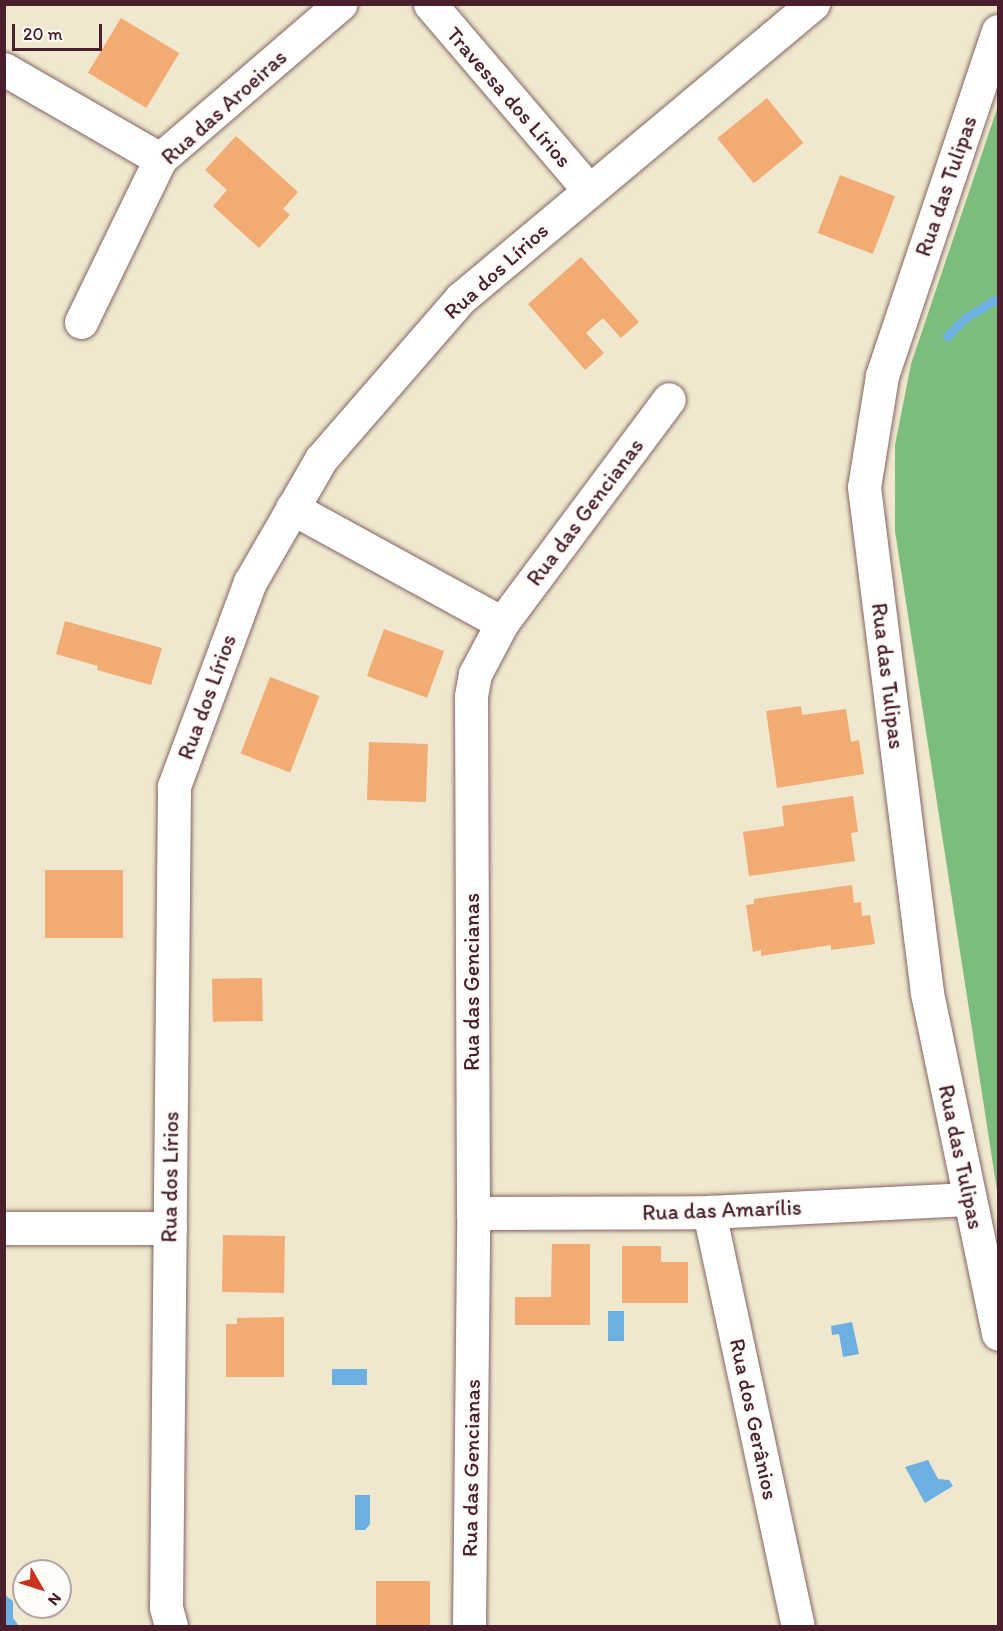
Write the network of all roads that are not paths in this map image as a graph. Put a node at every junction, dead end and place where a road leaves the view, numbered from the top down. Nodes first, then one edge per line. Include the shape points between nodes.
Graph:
1 (340, 4) edge
2 (430, 4) edge
3 (813, 4) edge
4 (999, 31) edge
5 (4, 69) edge
6 (160, 159) junction
7 (589, 190) junction
8 (81, 322) dead end
9 (669, 399) dead end
10 (292, 508) junction
11 (502, 623) junction
12 (970, 1199) junction
13 (709, 1212) junction
14 (473, 1213) junction
15 (4, 1228) edge
16 (170, 1228) junction
17 (999, 1334) edge
18 (171, 1626) edge
19 (469, 1626) edge
20 (798, 1626) edge

1 - 6 street, Rua das Aroeiras
2 - 7 street, Travessa dos Lírios
3 - 7 street, Rua dos Lírios
4 - 12 street, Rua das Tulipas via 882,376 864,487 927,993
5 - 6 street
6 - 8 street, Rua das Aroeiras
7 - 10 street, Rua dos Lírios via 461,298 321,459
9 - 11 street, Rua das Gencianas
10 - 11 street
10 - 16 street, Rua dos Lírios via 250,582 174,786
11 - 14 street, Rua das Gencianas via 475,674 471,696
12 - 13 street, Rua das Amarílis
12 - 17 street, Rua das Tulipas
13 - 14 street, Rua das Amarílis
13 - 20 street, Rua dos Gerânios
14 - 19 street, Rua das Gencianas
15 - 16 street
16 - 18 street, Rua dos Lírios via 166,1607

